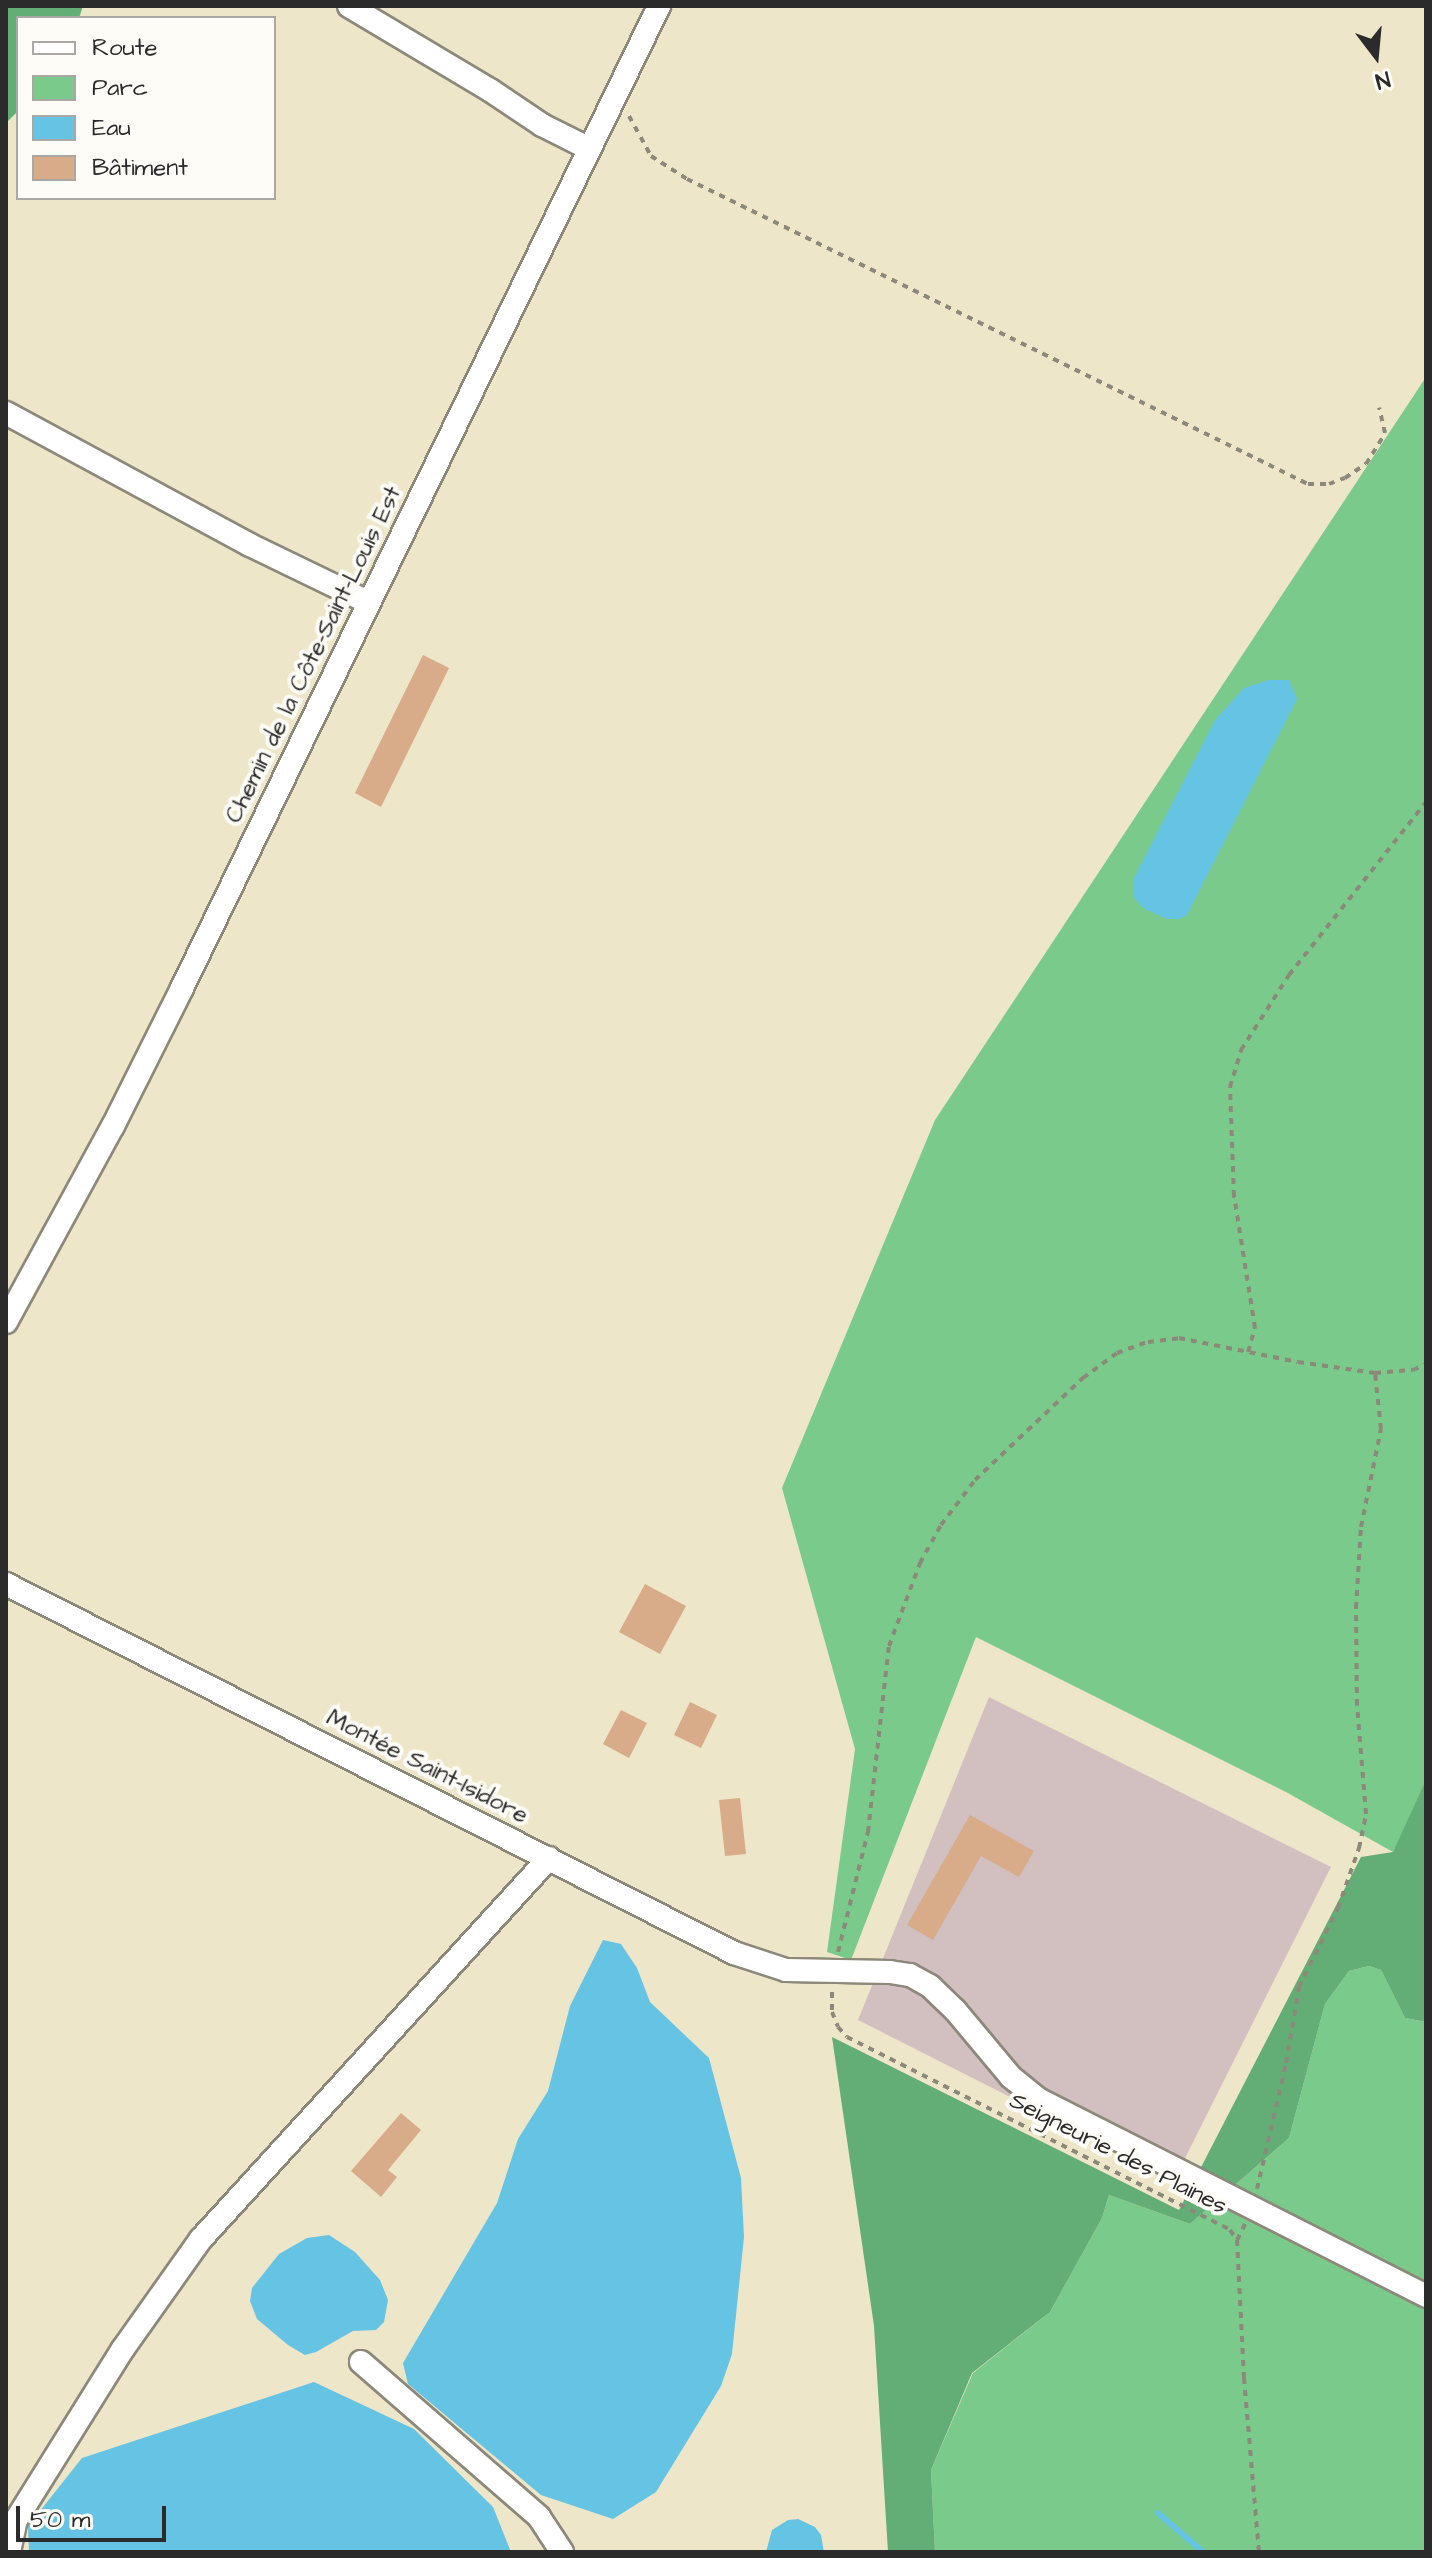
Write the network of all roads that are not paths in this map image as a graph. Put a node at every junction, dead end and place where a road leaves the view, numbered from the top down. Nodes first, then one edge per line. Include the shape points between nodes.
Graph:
1 (349, 6) edge
2 (659, 6) edge
3 (588, 148) junction
4 (6, 413) edge
5 (368, 602) junction
6 (6, 1322) edge
7 (6, 1584) edge
8 (549, 1858) junction
9 (1426, 2296) edge
10 (361, 2362) dead end
11 (9, 2552) edge
12 (562, 2552) edge

1 - 3 street
2 - 3 street, Chemin de la Côte-Saint-Louis Est
3 - 5 street, Chemin de la Côte-Saint-Louis Est
4 - 5 street via 250,545
5 - 6 street, Chemin de la Côte-Saint-Louis Est via 119,1115
7 - 8 street, Montée Saint-Isidore
8 - 9 street, Montée Saint-Isidore via 748,1959 786,1970 910,1975 930,1986 1011,2077 1038,2099
8 - 11 street via 201,2239 123,2349 16,2520
10 - 12 street via 539,2517

